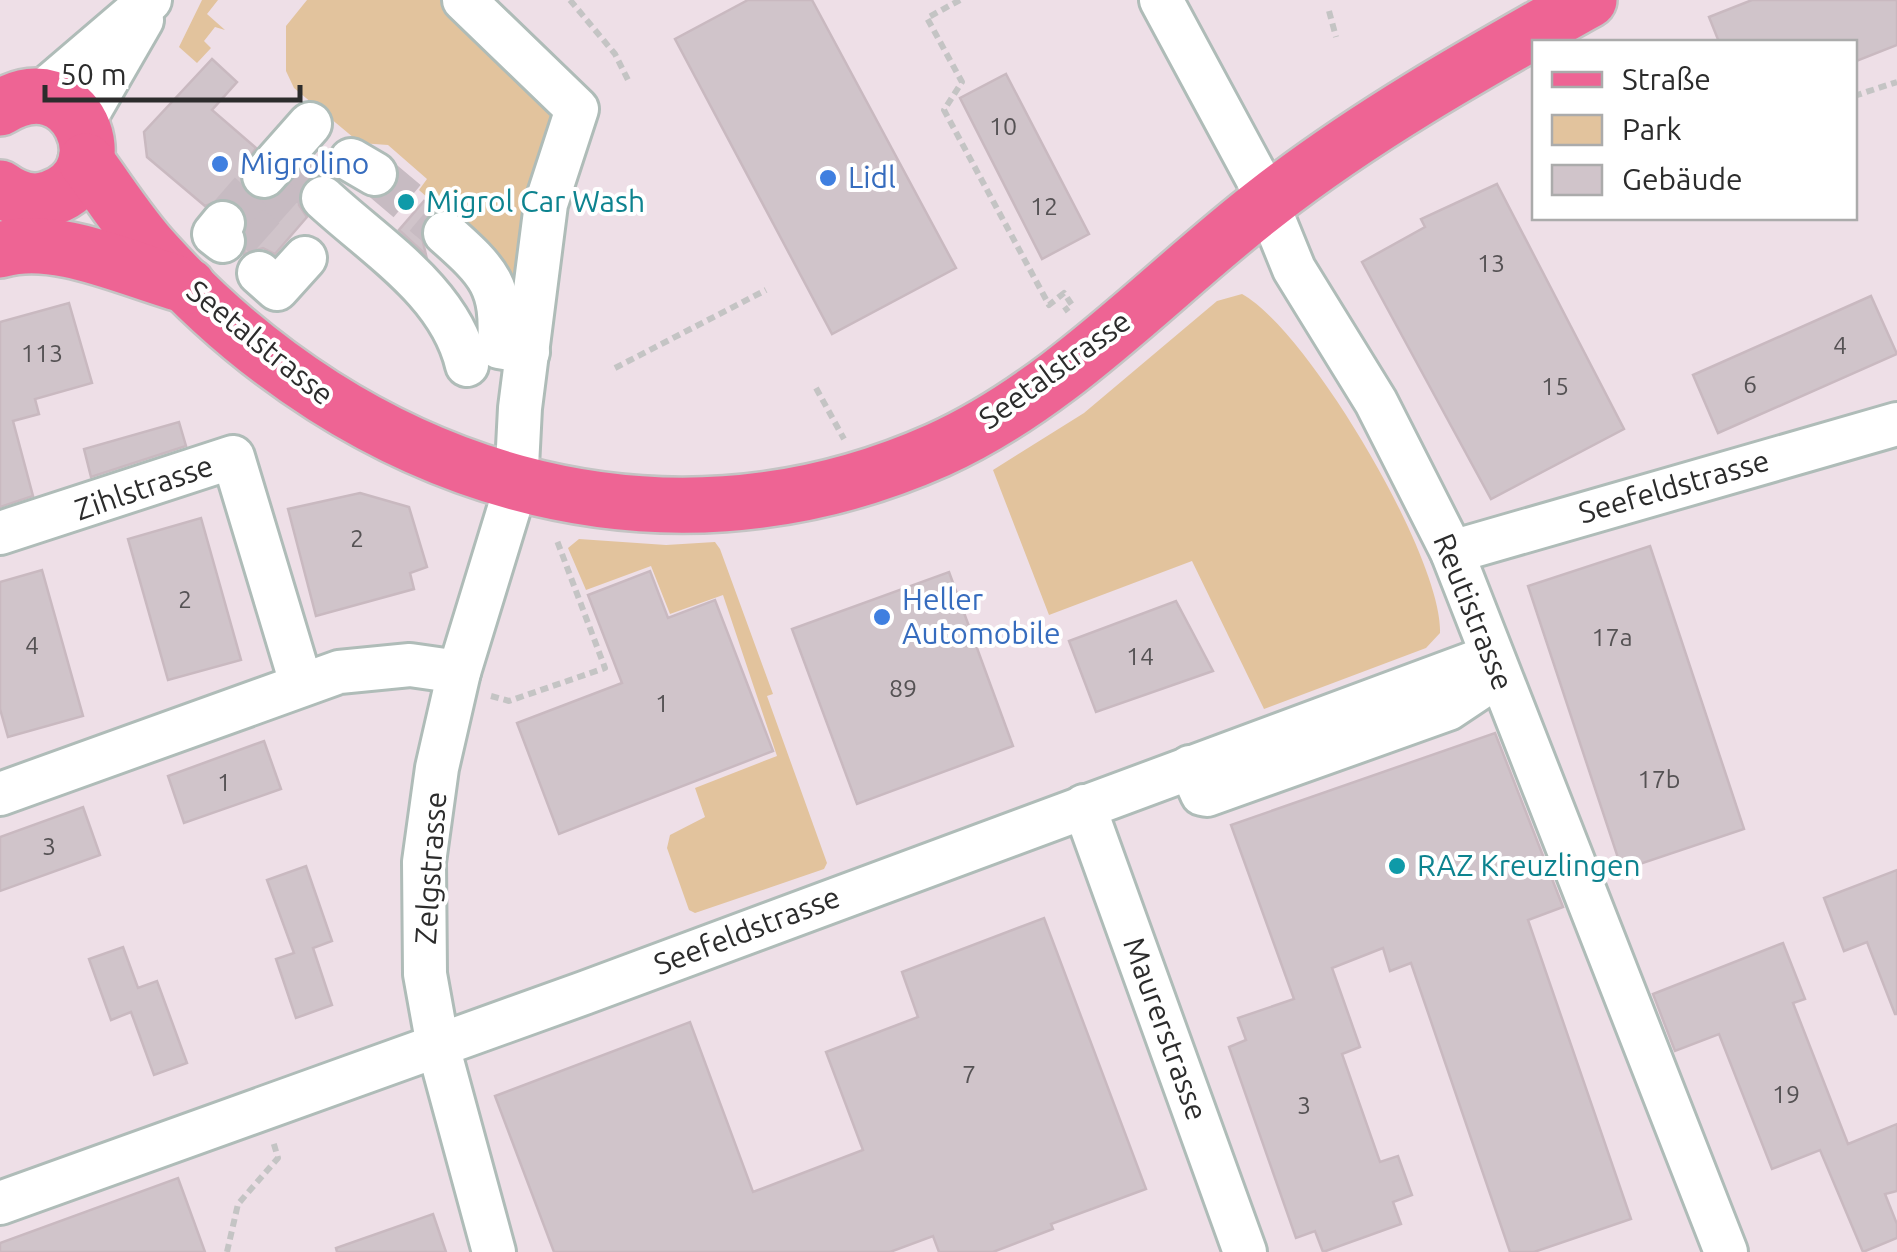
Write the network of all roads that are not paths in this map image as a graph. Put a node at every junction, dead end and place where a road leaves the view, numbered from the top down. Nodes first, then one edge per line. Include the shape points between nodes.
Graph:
1 (152, 0) edge
2 (464, 0) edge
3 (1161, 0) edge
4 (1589, 0) edge
5 (310, 124) dead end
6 (29, 148) edge
7 (276, 167) tunnel mouth
8 (1266, 203) junction
9 (445, 233) tunnel mouth
10 (298, 244) tunnel mouth
11 (0, 250) edge
12 (171, 269) junction
13 (528, 352) junction
14 (467, 365) dead end
15 (1897, 424) edge
16 (516, 486) junction
17 (0, 533) edge
18 (1452, 552) junction
19 (1496, 665) junction
20 (471, 683) junction
21 (301, 684) junction
22 (0, 794) edge
23 (1084, 806) junction
24 (438, 1046) junction
25 (0, 1203) edge
26 (494, 1252) edge
27 (1245, 1252) edge
28 (1726, 1252) edge

1 - 6 street
2 - 13 street, Zelgstrasse via 577,108 546,204
3 - 8 street, Reutistrasse
4 - 8 main road, Seetalstrasse via 1408,102
5 - 7 street
6 - 12 main road, Seetalstrasse
8 - 16 main road, Seetalstrasse via 1066,370 938,450 838,485 733,503 663,507
8 - 18 street, Reutistrasse via 1294,270 1376,402
9 - 13 street via 485,273 502,304 500,347
10 - 14 street via 444,308
11 - 12 main road via 39,244
12 - 16 main road, Seetalstrasse via 280,366 355,418 439,459
13 - 16 street, Zelgstrasse
15 - 18 street, Seefeldstrasse
16 - 20 street, Zelgstrasse
17 - 21 street, Zihlstrasse via 233,458
18 - 19 street, Reutistrasse
19 - 23 street, Seefeldstrasse
19 - 28 street, Reutistrasse
20 - 21 street via 382,666
20 - 24 street, Zelgstrasse via 438,768 424,862 426,974
21 - 22 street
23 - 24 street, Seefeldstrasse
23 - 27 street, Maurerstrasse
24 - 25 street, Seefeldstrasse
24 - 26 street, Zelgstrasse

